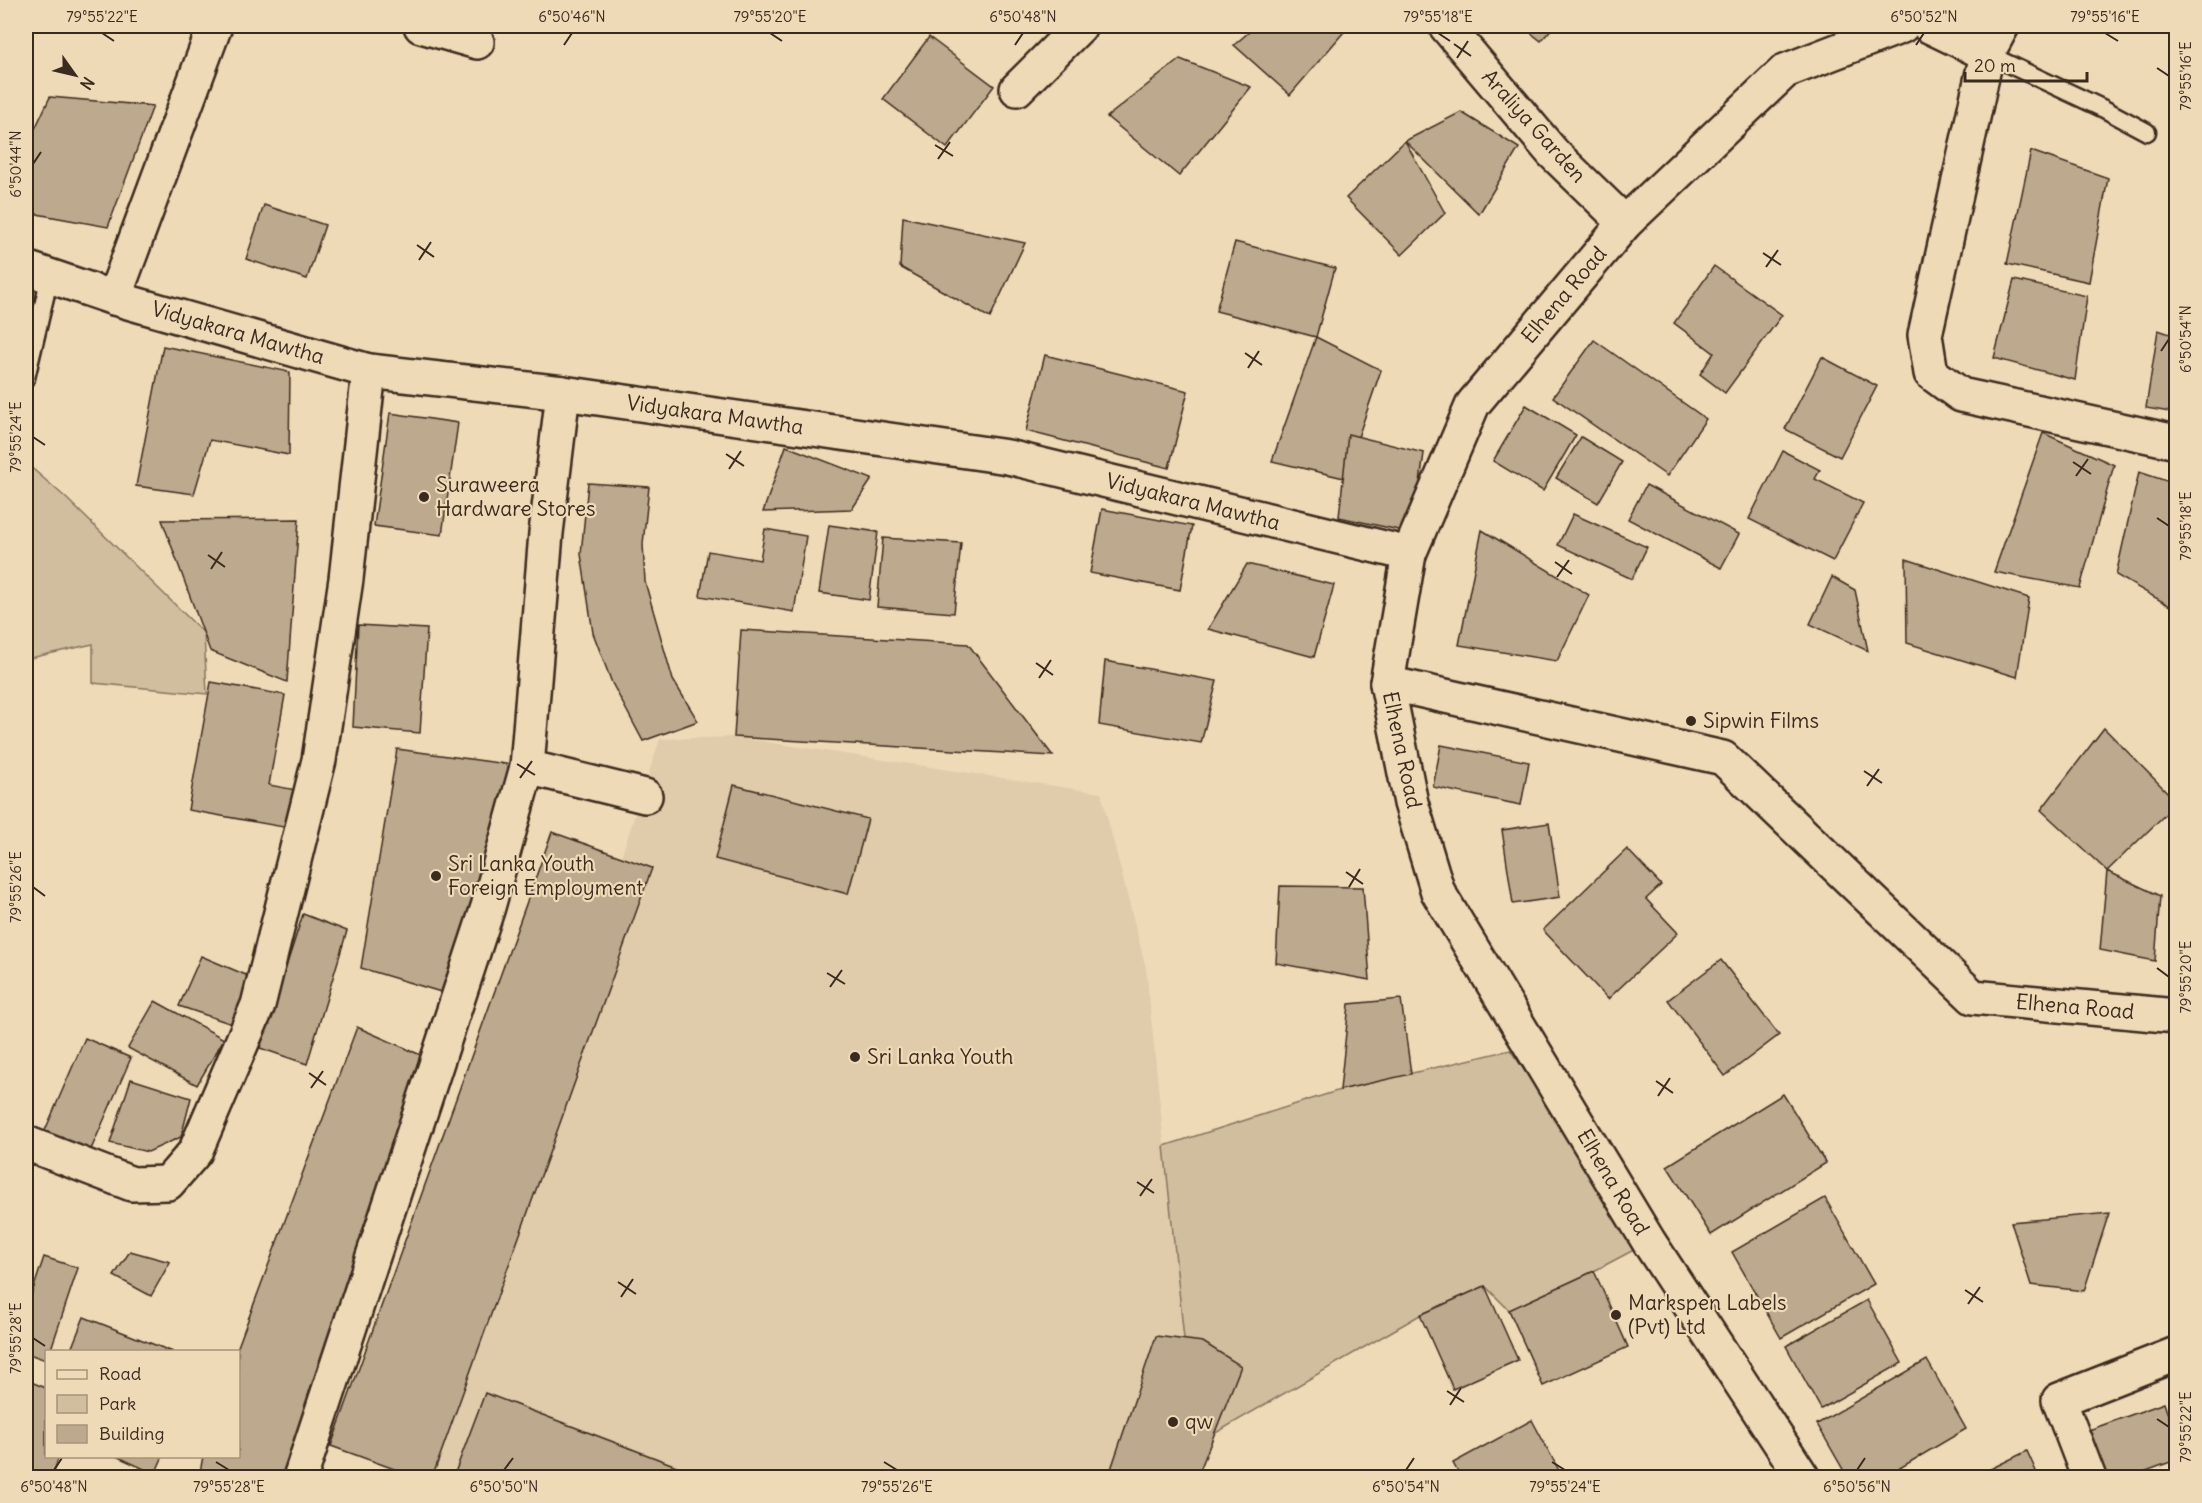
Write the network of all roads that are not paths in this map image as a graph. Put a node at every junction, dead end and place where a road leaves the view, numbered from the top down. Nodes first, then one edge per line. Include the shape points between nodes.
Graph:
1 (215, 26) edge
2 (421, 26) edge
3 (1080, 26) edge
4 (1446, 26) edge
5 (1902, 26) edge
6 (1929, 26) edge
7 (1994, 40) edge
8 (477, 42) dead end
9 (1017, 89) dead end
10 (2147, 132) dead end
11 (1625, 223) junction
12 (38, 272) edge
13 (114, 297) junction
14 (369, 370) junction
15 (26, 378) edge
16 (563, 393) junction
17 (2176, 442) edge
18 (1409, 554) junction
19 (1387, 683) junction
20 (527, 767) junction
21 (645, 796) dead end
22 (2176, 1016) edge
23 (26, 1143) edge
24 (2176, 1354) edge
25 (300, 1478) edge
26 (1803, 1478) edge
27 (2089, 1478) edge

1 - 13 street
2 - 8 street
3 - 9 street
4 - 11 street, Araliya Garden via 1553,153
5 - 11 street, Elhena Road via 1785,71
6 - 7 street
7 - 10 lane
7 - 17 street via 1924,335 1931,373 1961,395
11 - 18 street, Elhena Road via 1473,404
12 - 13 street, Vidyakara Mawtha
12 - 15 lane
13 - 14 street, Vidyakara Mawtha
14 - 16 street, Vidyakara Mawtha
14 - 23 street via 346,579 319,760 258,1005 195,1152 168,1183 132,1184
16 - 18 street, Vidyakara Mawtha via 1008,457
16 - 20 street via 546,533
18 - 19 street, Elhena Road
19 - 22 street, Elhena Road via 1723,758 1972,997
19 - 26 street, Elhena Road via 1411,803 1438,892 1649,1242
20 - 21 street
20 - 25 street via 488,907
24 - 27 street via 2059,1400

